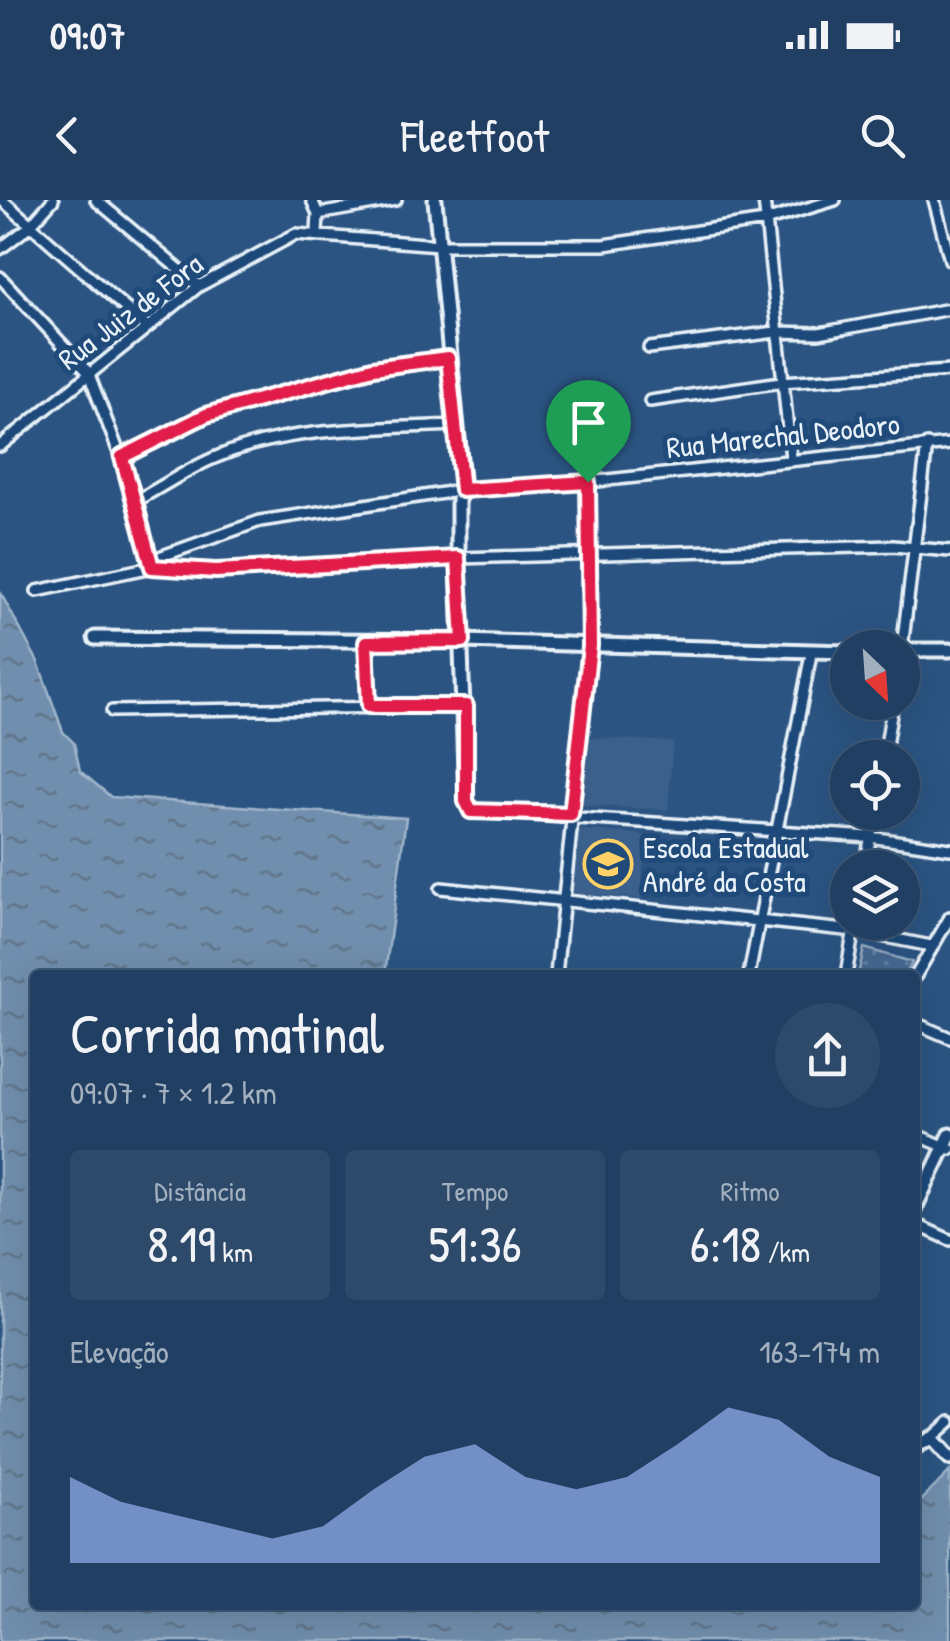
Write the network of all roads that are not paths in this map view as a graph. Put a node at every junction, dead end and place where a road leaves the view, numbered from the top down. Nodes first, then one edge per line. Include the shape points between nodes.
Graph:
1 (2, 200) edge
2 (53, 200) edge
3 (96, 200) edge
4 (312, 200) edge
5 (396, 200) edge
6 (435, 200) edge
7 (764, 200) edge
8 (834, 200) edge
9 (934, 200) edge
10 (318, 214) junction
11 (765, 221) junction
12 (947, 226) edge
13 (29, 227) junction
14 (317, 233) junction
15 (440, 245) junction
16 (0, 249) edge
17 (950, 260) edge
18 (0, 277) edge
19 (199, 286) junction
20 (950, 308) edge
21 (147, 327) junction
22 (776, 332) junction
23 (649, 348) dead end
24 (448, 358) junction
25 (88, 372) junction
26 (950, 372) edge
27 (781, 382) junction
28 (650, 401) dead end
29 (456, 425) junction
30 (950, 444) edge
31 (927, 445) junction
32 (0, 446) edge
33 (122, 457) junction
34 (791, 458) junction
35 (588, 482) junction
36 (462, 490) junction
37 (137, 500) junction
38 (916, 549) junction
39 (950, 551) edge
40 (591, 556) junction
41 (458, 558) junction
42 (151, 564) junction
43 (36, 591) dead end
44 (905, 630) edge
45 (95, 638) dead end
46 (463, 641) junction
47 (366, 642) junction
48 (590, 646) junction
49 (920, 649) edge
50 (950, 650) edge
51 (830, 653) edge
52 (811, 654) junction
53 (369, 706) junction
54 (466, 706) junction
55 (112, 710) dead end
56 (471, 811) joint
57 (571, 814) junction
58 (871, 830) edge
59 (777, 831) junction
60 (870, 838) junction
61 (950, 849) edge
62 (868, 850) edge
63 (441, 888) dead end
64 (563, 903) junction
65 (950, 917) edge
66 (760, 920) junction
67 (830, 924) edge
68 (852, 940) edge
69 (908, 940) edge
70 (931, 946) junction
71 (556, 970) edge
72 (750, 970) edge
73 (847, 970) edge
74 (919, 970) edge
75 (920, 1025) edge
76 (950, 1038) edge
77 (920, 1136) edge
78 (948, 1144) edge
79 (920, 1198) edge
80 (920, 1226) edge
81 (950, 1240) edge
82 (950, 1422) edge
83 (932, 1438) junction
84 (920, 1444) edge
85 (950, 1458) edge

1 - 13 street
2 - 13 street
3 - 19 street
4 - 10 street
5 - 10 street
6 - 15 street
7 - 11 street
8 - 11 street, Rua Juiz de Fora
9 - 12 street
10 - 14 street
11 - 15 street, Rua Juiz de Fora via 604,246
11 - 22 street
12 - 17 street
13 - 16 street
13 - 21 street
14 - 15 street, Rua Juiz de Fora
14 - 19 street, Rua Juiz de Fora via 296,234
15 - 24 street
18 - 25 street
19 - 21 street, Rua Juiz de Fora
20 - 22 street via 818,333
21 - 25 street, Rua Juiz de Fora
22 - 23 street
22 - 27 street
24 - 29 street
24 - 33 street via 373,368 206,415
25 - 32 street, Rua Juiz de Fora
25 - 33 street
26 - 27 street
27 - 28 street
27 - 34 street
29 - 36 street
29 - 37 street via 269,442 219,455
30 - 31 street, Rua Marechal Deodoro
31 - 34 street, Rua Marechal Deodoro
31 - 38 street
33 - 37 street
34 - 35 street, Rua Marechal Deodoro
35 - 36 street, Rua Marechal Deodoro
35 - 40 street
36 - 41 street
36 - 42 street, Rua Marechal Deodoro via 260,521
37 - 42 street
38 - 39 street
38 - 40 street
38 - 44 street
40 - 41 street
40 - 48 street
41 - 42 street via 216,571
41 - 46 street
42 - 43 street
45 - 47 street
46 - 47 street
46 - 48 street
46 - 54 street
47 - 53 street
48 - 52 street
48 - 57 street
49 - 50 street
51 - 52 street
52 - 59 street
53 - 54 street
53 - 55 street
54 - 56 street
56 - 57 street
57 - 59 street
57 - 64 street
58 - 60 street
59 - 60 street
59 - 66 street
60 - 61 street
60 - 62 street
63 - 64 street
64 - 66 street
64 - 71 street
65 - 70 street
66 - 67 street
66 - 72 street
68 - 73 street
69 - 70 street
70 - 74 street
75 - 76 street
77 - 78 street
78 - 79 street
80 - 81 street
82 - 83 street
83 - 84 street
83 - 85 street

